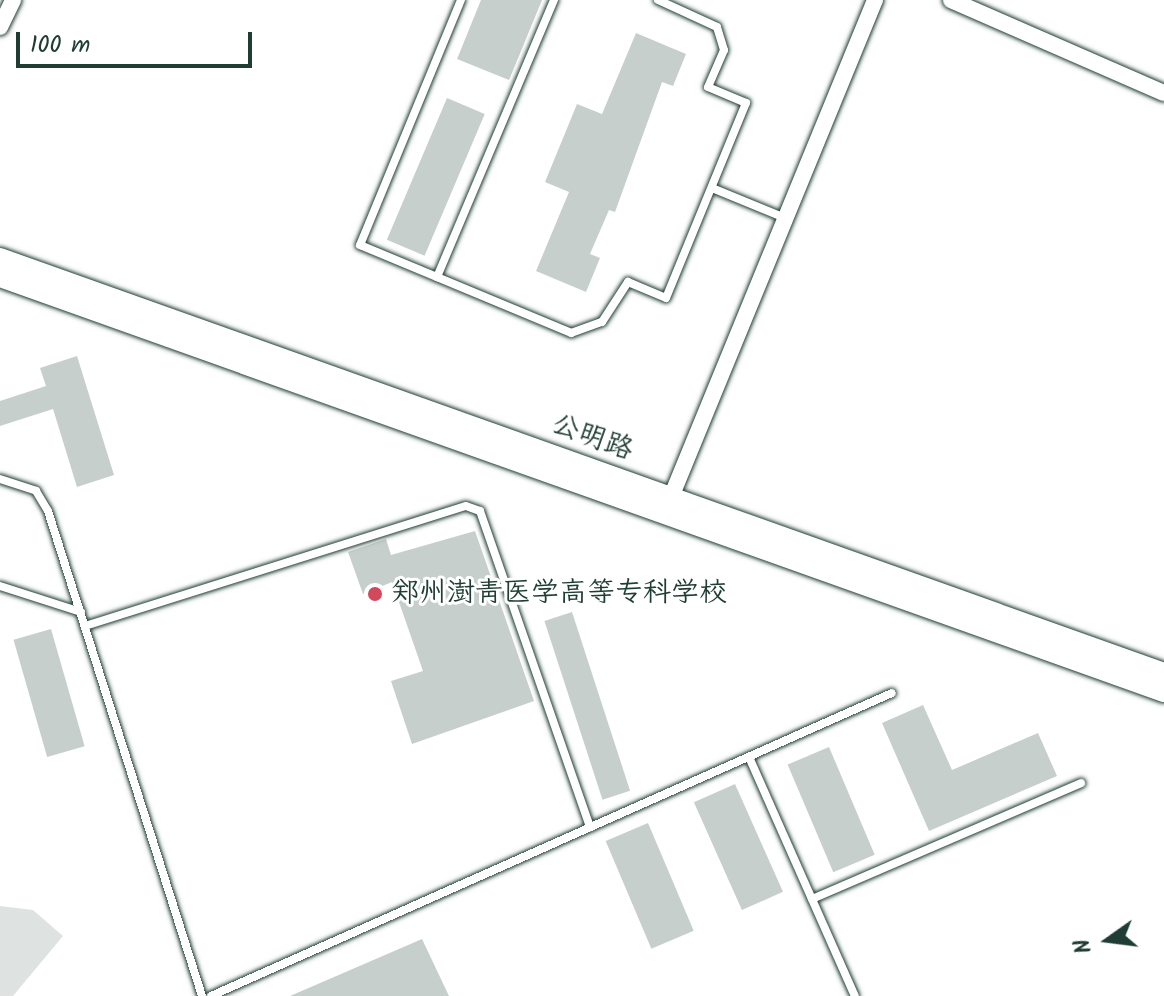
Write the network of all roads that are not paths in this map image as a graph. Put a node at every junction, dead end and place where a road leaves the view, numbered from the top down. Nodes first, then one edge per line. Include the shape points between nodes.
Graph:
1 (13, 0) edge
2 (461, 0) edge
3 (554, 0) edge
4 (658, 0) edge
5 (875, 0) edge
6 (951, 0) edge
7 (0, 27) edge
8 (1164, 93) edge
9 (712, 188) junction
10 (785, 218) junction
11 (0, 259) edge
12 (0, 276) edge
13 (437, 277) junction
14 (0, 479) edge
15 (668, 505) junction
16 (0, 586) edge
17 (81, 612) junction
18 (85, 626) junction
19 (1164, 674) edge
20 (1164, 691) edge
21 (892, 693) dead end
22 (749, 757) junction
23 (1081, 783) dead end
24 (590, 827) junction
25 (812, 899) junction
26 (202, 996) edge
27 (211, 996) edge
28 (855, 996) edge

1 - 7 street
2 - 13 lane via 360,245
3 - 13 lane
4 - 9 lane via 717,27 724,50 708,87 746,103
5 - 10 street
6 - 8 street
9 - 10 lane
9 - 13 lane via 666,298 628,282 618,307 583,332
10 - 15 street
11 - 15 street, 公明路
12 - 15 street, 公明路
14 - 17 lane via 36,491 48,511
15 - 19 street, 公明路
15 - 20 street, 公明路
16 - 17 lane
17 - 18 lane
18 - 24 lane via 466,506 480,511
18 - 26 lane
21 - 22 lane
22 - 24 lane
22 - 25 lane
23 - 25 lane
24 - 27 lane
25 - 28 lane

